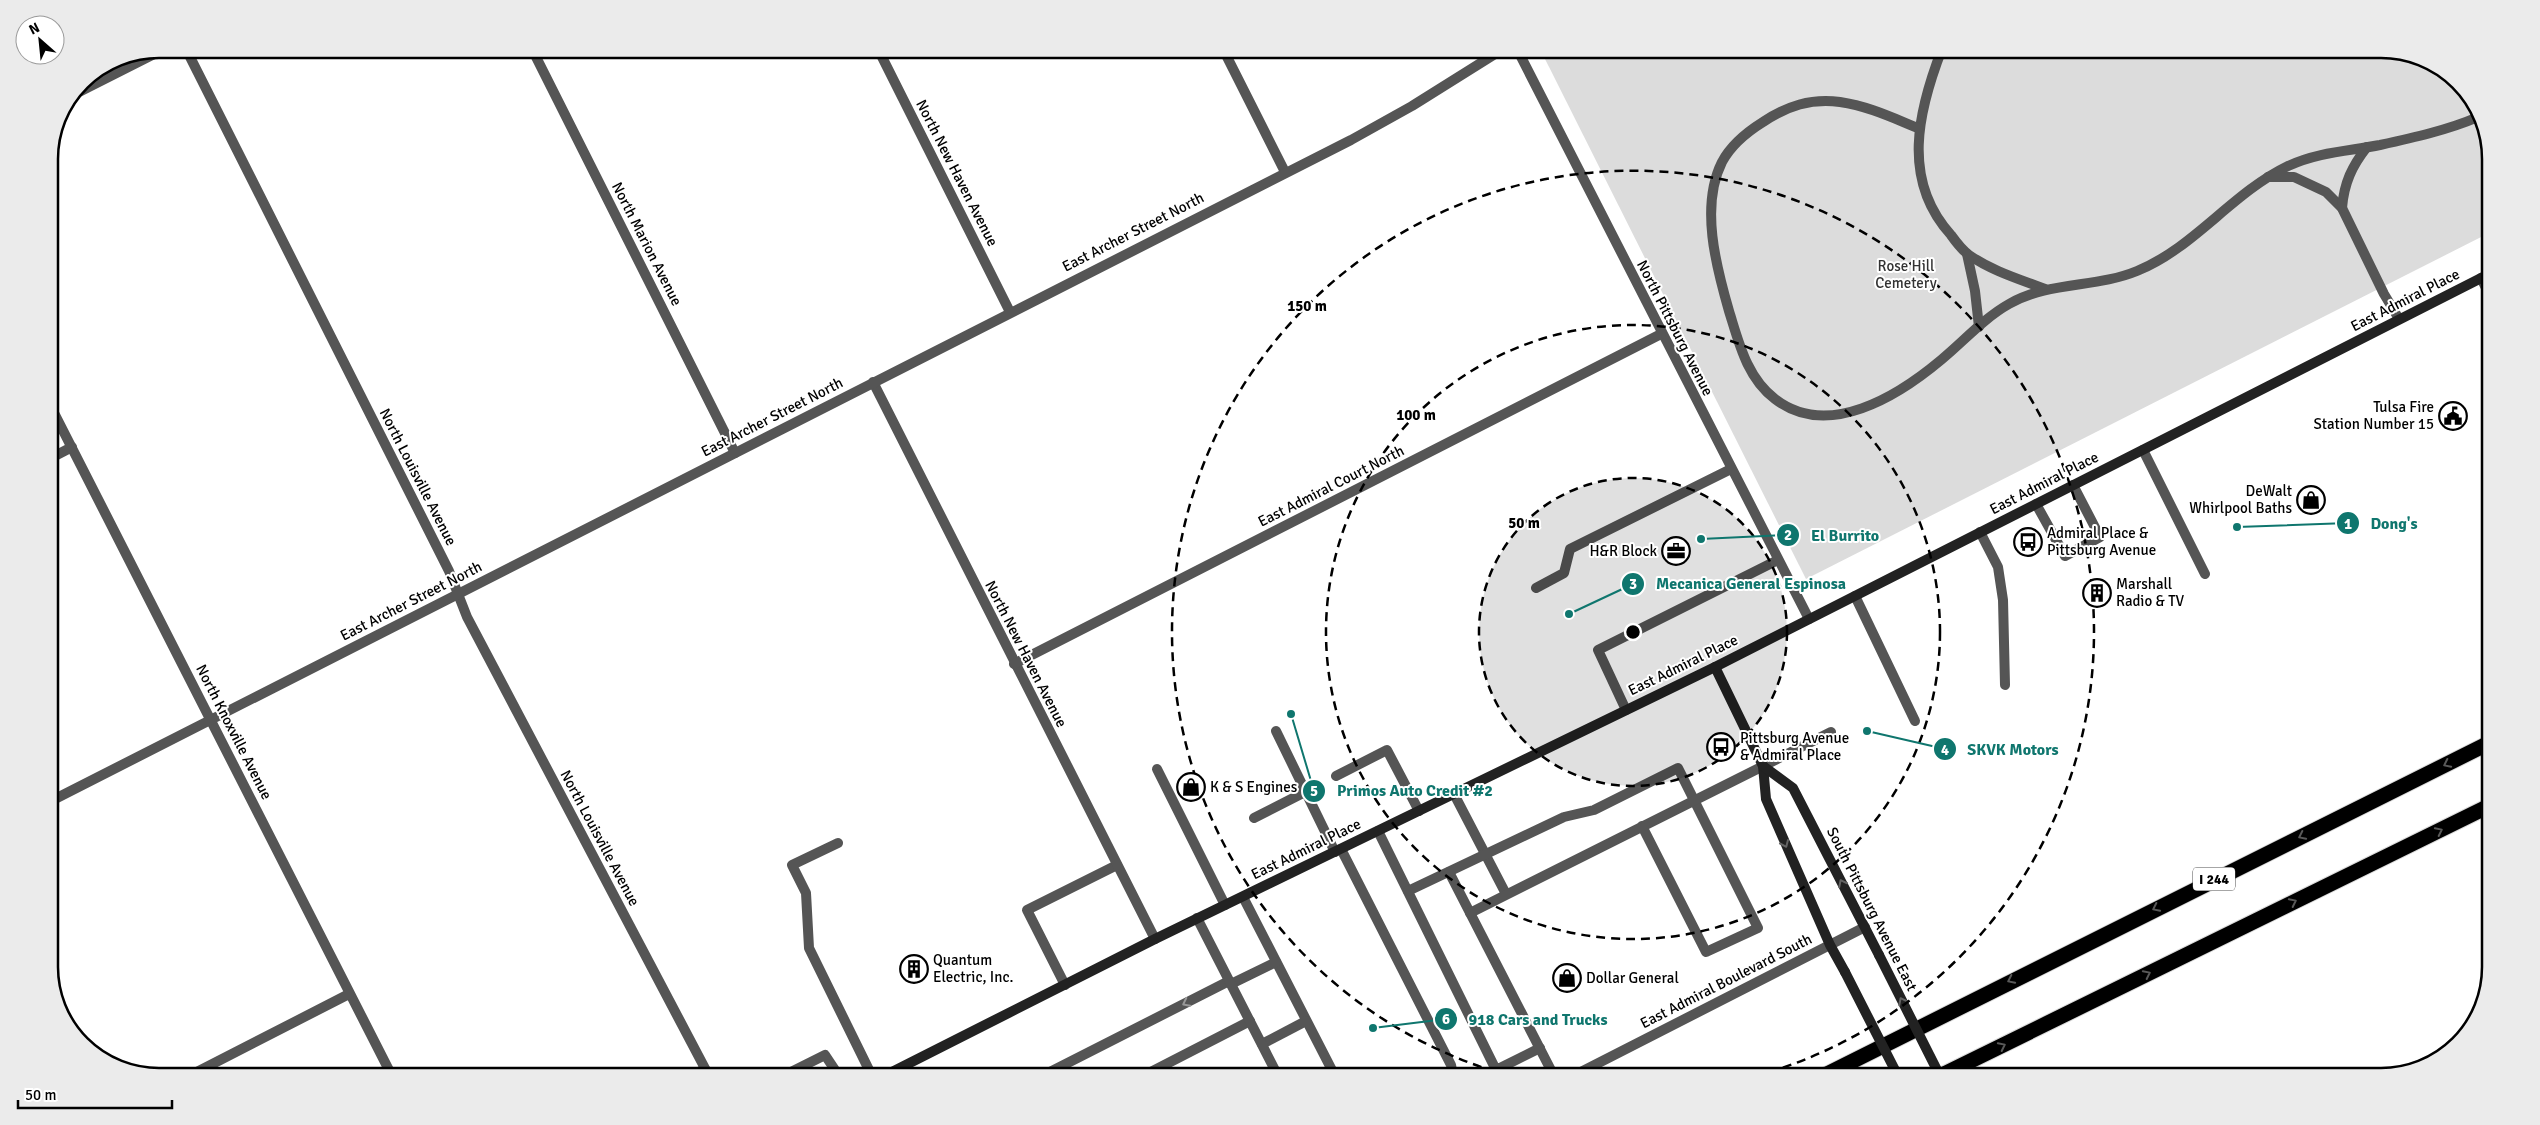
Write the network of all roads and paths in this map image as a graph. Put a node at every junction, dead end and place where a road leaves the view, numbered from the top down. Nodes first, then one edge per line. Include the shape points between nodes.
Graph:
1 (146, 58) edge
2 (191, 58) edge
3 (536, 58) edge
4 (883, 58) edge
5 (1228, 58) edge
6 (1489, 58) edge
7 (1522, 58) edge
8 (1938, 58) edge
9 (84, 90) edge
10 (2474, 118) edge
11 (1918, 128) junction
12 (2367, 146) junction
13 (1285, 172) junction
14 (2267, 177) junction
15 (2342, 208) junction
16 (1967, 254) junction
17 (2481, 278) edge
18 (2045, 289) junction
19 (1010, 312) junction
20 (2399, 319) junction
21 (1979, 328) junction
22 (1661, 334) junction
23 (873, 382) junction
24 (58, 420) edge
25 (72, 447) junction
26 (2143, 450) junction
27 (734, 453) junction
28 (58, 454) edge
29 (1731, 469) junction
30 (2073, 485) junction
31 (2036, 504) junction
32 (1980, 532) junction
33 (1778, 560) junction
34 (2205, 574) dead end
35 (1536, 588) dead end
36 (458, 594) junction
37 (1855, 596) junction
38 (1809, 619) junction
39 (1014, 664) junction
40 (1715, 667) junction
41 (2005, 686) dead end
42 (1626, 710) junction
43 (212, 721) junction
44 (1915, 721) dead end
45 (1276, 731) dead end
46 (1831, 732) dead end
47 (2482, 746) edge
48 (1763, 766) junction
49 (1157, 769) dead end
50 (1336, 776) dead end
51 (1305, 792) junction
52 (1454, 794) junction
53 (58, 798) edge
54 (1694, 800) junction
55 (2482, 809) edge
56 (1418, 811) junction
57 (1254, 818) dead end
58 (1642, 826) junction
59 (1378, 830) junction
60 (838, 843) dead end
61 (1338, 850) junction
62 (1485, 854) junction
63 (1117, 865) junction
64 (1449, 872) junction
65 (1408, 891) junction
66 (1506, 894) junction
67 (1243, 896) junction
68 (1225, 905) junction
69 (1470, 913) junction
70 (1197, 918) junction
71 (1865, 927) junction
72 (1155, 939) junction
73 (1830, 945) junction
74 (1276, 962) junction
75 (1230, 982) junction
76 (1065, 985) junction
77 (349, 994) junction
78 (1250, 1021) junction
79 (1306, 1021) junction
80 (1262, 1044) junction
81 (1540, 1048) junction
82 (205, 1068) edge
83 (388, 1068) edge
84 (705, 1068) edge
85 (799, 1068) edge
86 (835, 1068) edge
87 (868, 1068) edge
88 (900, 1068) edge
89 (1058, 1068) edge
90 (1159, 1068) edge
91 (1274, 1068) edge
92 (1331, 1068) edge
93 (1452, 1068) edge
94 (1495, 1068) edge
95 (1500, 1068) edge
96 (1550, 1068) edge
97 (1589, 1068) edge
98 (1839, 1068) edge
99 (1894, 1068) edge
100 (1936, 1068) edge
101 (1956, 1068) edge

1 - 9 street
2 - 36 street, North Louisville Avenue
3 - 27 street, North Marion Avenue
4 - 19 street, North New Haven Avenue
5 - 13 street
6 - 13 street, East Archer Street North via 1412,106
7 - 22 street, North Pittsburg Avenue
8 - 11 street via 1926,89
10 - 12 street
11 - 16 street via 1926,198 1942,225
11 - 21 street via 1865,107 1815,101 1796,104 1775,114 1735,144 1714,182 1712,206 1713,233 1728,307 1745,361 1758,381 1773,398 1810,416 1852,412 1878,401 1937,364
12 - 14 street via 2312,157
12 - 15 street via 2344,186
13 - 19 street, East Archer Street North
14 - 15 street via 2294,178 2326,192
14 - 18 street via 2164,257 2142,269 2097,283
15 - 20 street
16 - 18 street via 1999,272
16 - 21 street
17 - 20 main road, East Admiral Place
18 - 21 street via 2008,304
19 - 23 street, East Archer Street North
20 - 26 main road, East Admiral Place
22 - 29 street, North Pittsburg Avenue
22 - 39 street, East Admiral Court North
23 - 27 street, East Archer Street North
23 - 39 street, North New Haven Avenue
24 - 25 street, North Knoxville Avenue
25 - 28 street
25 - 43 street, North Knoxville Avenue
26 - 30 main road, East Admiral Place
26 - 34 street
27 - 36 street, East Archer Street North
29 - 33 street, North Pittsburg Avenue
29 - 35 street via 1570,549 1564,573
30 - 31 main road, East Admiral Place
30 - 31 street via 2100,537 2065,556
31 - 32 main road, East Admiral Place
32 - 37 main road, East Admiral Place
32 - 41 street via 1998,567
33 - 38 street, North Pittsburg Avenue
33 - 42 street via 1598,650
36 - 43 street, East Archer Street North
36 - 84 street, North Louisville Avenue
37 - 38 main road, East Admiral Place
37 - 44 street
38 - 40 main road, East Admiral Place
39 - 63 street, North New Haven Avenue
40 - 42 main road, East Admiral Place
40 - 48 main road, South Pittsburg Avenue East
42 - 52 main road, East Admiral Place
43 - 53 street, East Archer Street North
43 - 77 street, North Knoxville Avenue
45 - 51 street
46 - 48 street
47 -> 98 highway, I 244
48 - 54 street
71 -> 48 main road, South Pittsburg Avenue East via 1793,788
48 -> 73 main road, South Pittsburg Avenue East via 1766,799
49 - 68 street
50 - 56 street via 1386,750
51 - 57 street
51 - 61 street
52 - 56 main road, East Admiral Place
52 - 62 street
54 - 58 street
54 - 58 street via 1758,928 1706,952
54 - 62 street via 1678,768 1594,810 1564,817
101 -> 55 highway
56 - 59 main road, East Admiral Place
58 - 66 street
59 - 61 main road, East Admiral Place
59 - 65 street
60 - 87 street via 792,866 806,893 809,948
61 - 67 main road, East Admiral Place
61 - 93 street
62 - 64 street
62 - 66 street
63 - 72 street, North New Haven Avenue
63 - 76 street via 1027,910
64 - 65 street
64 - 69 street
65 - 94 street
66 - 69 street
67 - 68 main road, East Admiral Place
67 - 74 street
68 - 70 main road, East Admiral Place
69 - 81 street
70 - 72 main road, East Admiral Place
70 - 75 street
71 - 73 street, East Admiral Boulevard South
100 -> 71 main road, South Pittsburg Avenue East, bridge
72 - 76 main road, East Admiral Place
73 - 97 street, East Admiral Boulevard South
73 - 99 main road, South Pittsburg Avenue East, bridge
74 - 75 street
74 - 79 street
75 - 78 street
75 -> 89 street
76 - 88 main road, East Admiral Place
77 - 82 street
77 - 83 street, North Knoxville Avenue
78 - 80 street
78 - 90 street
79 - 80 street
79 - 92 street
80 - 91 street
81 - 95 street
81 - 96 street
85 - 86 street via 826,1055

